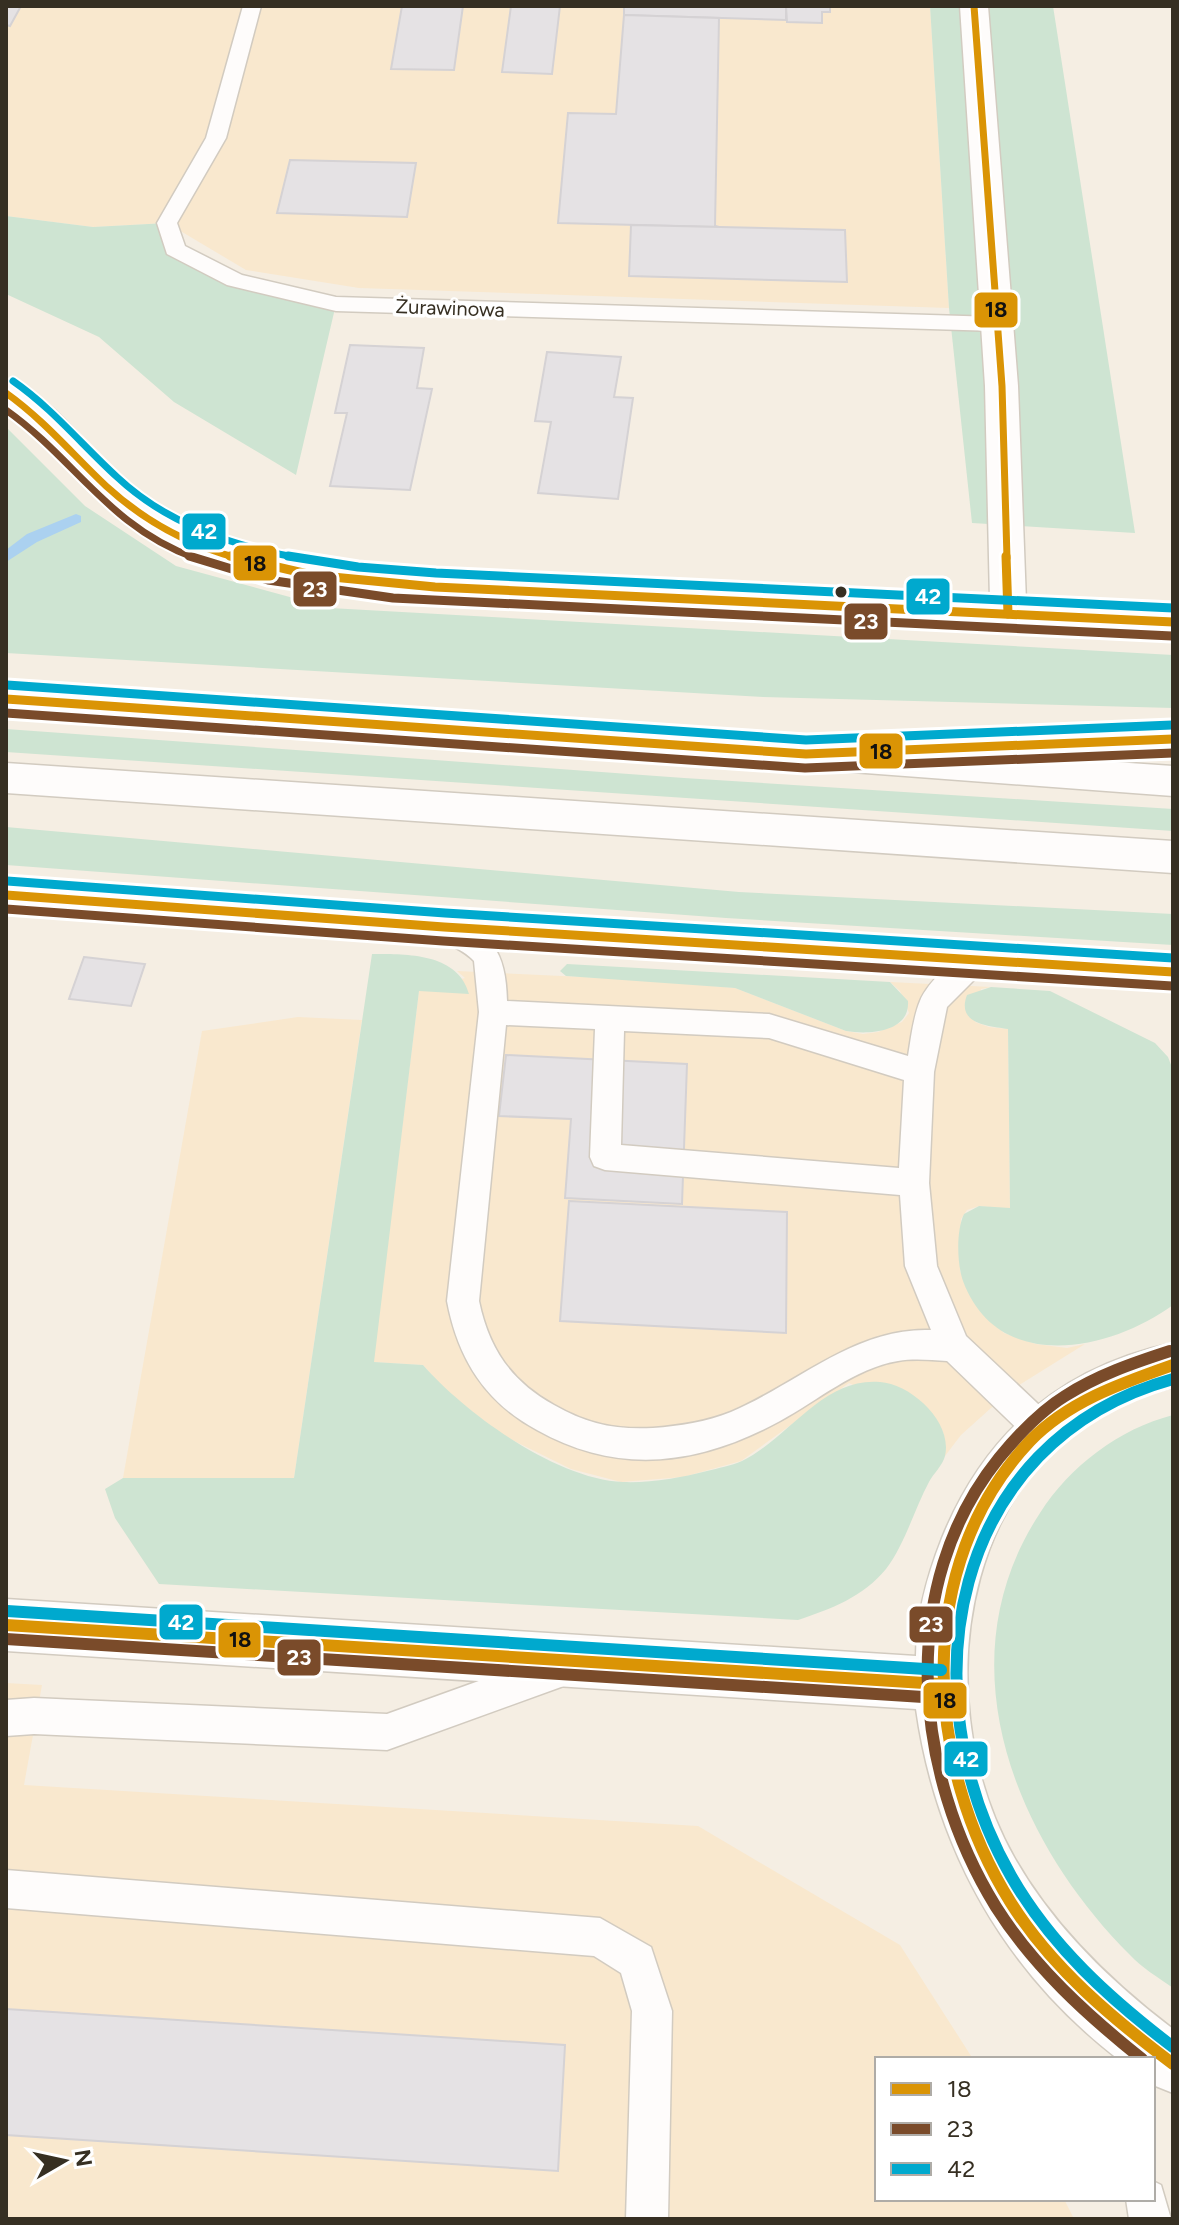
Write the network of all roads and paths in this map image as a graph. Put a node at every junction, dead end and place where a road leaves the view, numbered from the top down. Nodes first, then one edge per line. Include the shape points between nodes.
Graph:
1 (252, 6) edge
2 (974, 6) edge
3 (997, 324) junction
4 (6, 393) edge
5 (1008, 614) junction
6 (1173, 622) edge
7 (6, 699) edge
8 (1173, 739) edge
9 (806, 754) junction
10 (6, 778) edge
11 (1173, 781) edge
12 (1173, 857) edge
13 (6, 895) edge
14 (444, 927) junction
15 (975, 961) junction
16 (1173, 972) edge
17 (493, 1012) junction
18 (610, 1018) junction
19 (919, 1072) junction
20 (914, 1183) junction
21 (954, 1346) junction
22 (1173, 1365) edge
23 (1042, 1430) junction
24 (6, 1625) edge
25 (579, 1662) junction
26 (940, 1684) junction
27 (6, 1718) edge
28 (6, 1889) edge
29 (1126, 2045) edge
30 (1173, 2064) edge
31 (647, 2219) edge

1 - 3 lane, Żurawinowa via 216,138 167,223 175,249 235,280 336,304
2 - 3 street
3 - 5 street
4 - 5 street via 53,428 133,509 184,538 268,567 426,584
5 - 6 street
7 - 9 street
8 - 9 street
9 - 11 street
10 - 12 street
13 - 14 street
14 - 15 street
14 - 17 lane via 470,938 487,953
15 - 16 street
15 - 19 lane via 933,1003
17 - 18 lane
17 - 21 lane via 463,1301 468,1333 480,1358 500,1386 524,1405 599,1441 655,1443 723,1431 846,1363 897,1346
18 - 19 lane via 769,1026
18 - 20 lane via 605,1157
19 - 20 lane
20 - 21 lane via 921,1266
21 - 23 lane
22 - 23 street via 1114,1383
23 - 26 street via 990,1488 960,1546 943,1612
24 - 25 street
25 - 26 street
25 - 27 lane via 387,1732
26 - 29 street via 946,1746 990,1868 1026,1926
28 - 31 lane via 600,1937 637,1961 652,2011
29 - 30 street

